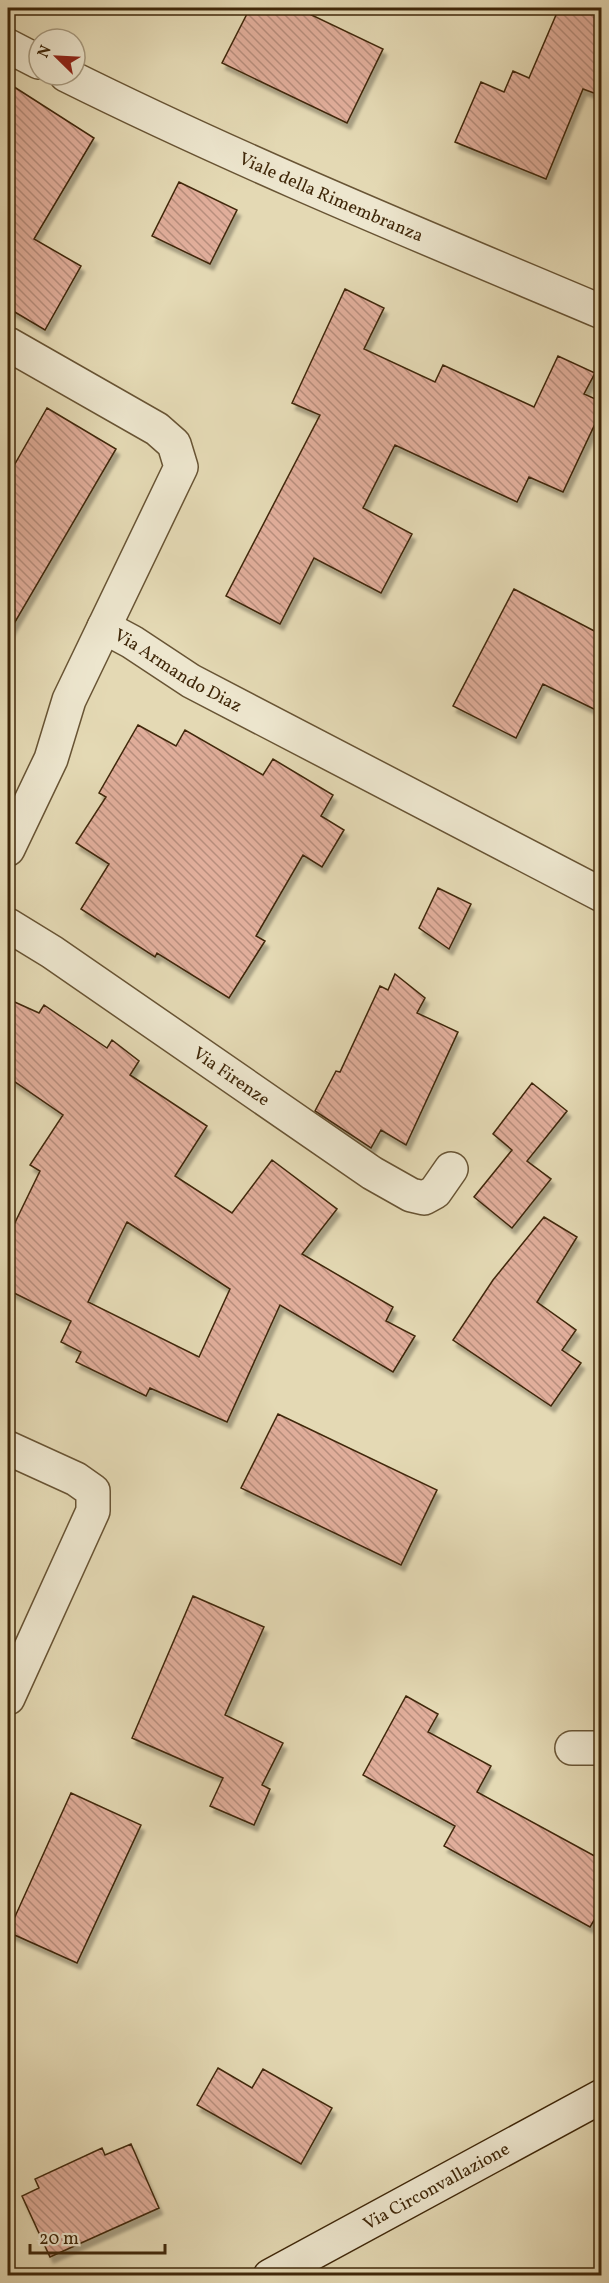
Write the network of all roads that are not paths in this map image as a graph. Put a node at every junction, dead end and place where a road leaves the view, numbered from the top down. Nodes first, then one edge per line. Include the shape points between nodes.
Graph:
1 (8, 46) edge
2 (27, 56) edge
3 (87, 85) edge
4 (602, 312) edge
5 (8, 344) edge
6 (104, 627) junction
7 (8, 849) edge
8 (602, 895) edge
9 (8, 925) edge
10 (452, 1169) dead end
11 (8, 1448) edge
12 (8, 1698) edge
13 (602, 2096) edge
14 (270, 2276) edge

1 - 2 street
3 - 4 street, Viale della Rimembranza via 298,183
5 - 6 street, Via Armando Diaz via 157,429 174,444 181,467
6 - 7 street via 69,700 51,759
6 - 8 street, Via Armando Diaz via 191,681
9 - 10 street, Via Firenze via 372,1173 411,1195 424,1198 435,1192
11 - 12 street via 76,1479 93,1491 93,1511
13 - 14 street, Via Circonvallazione

